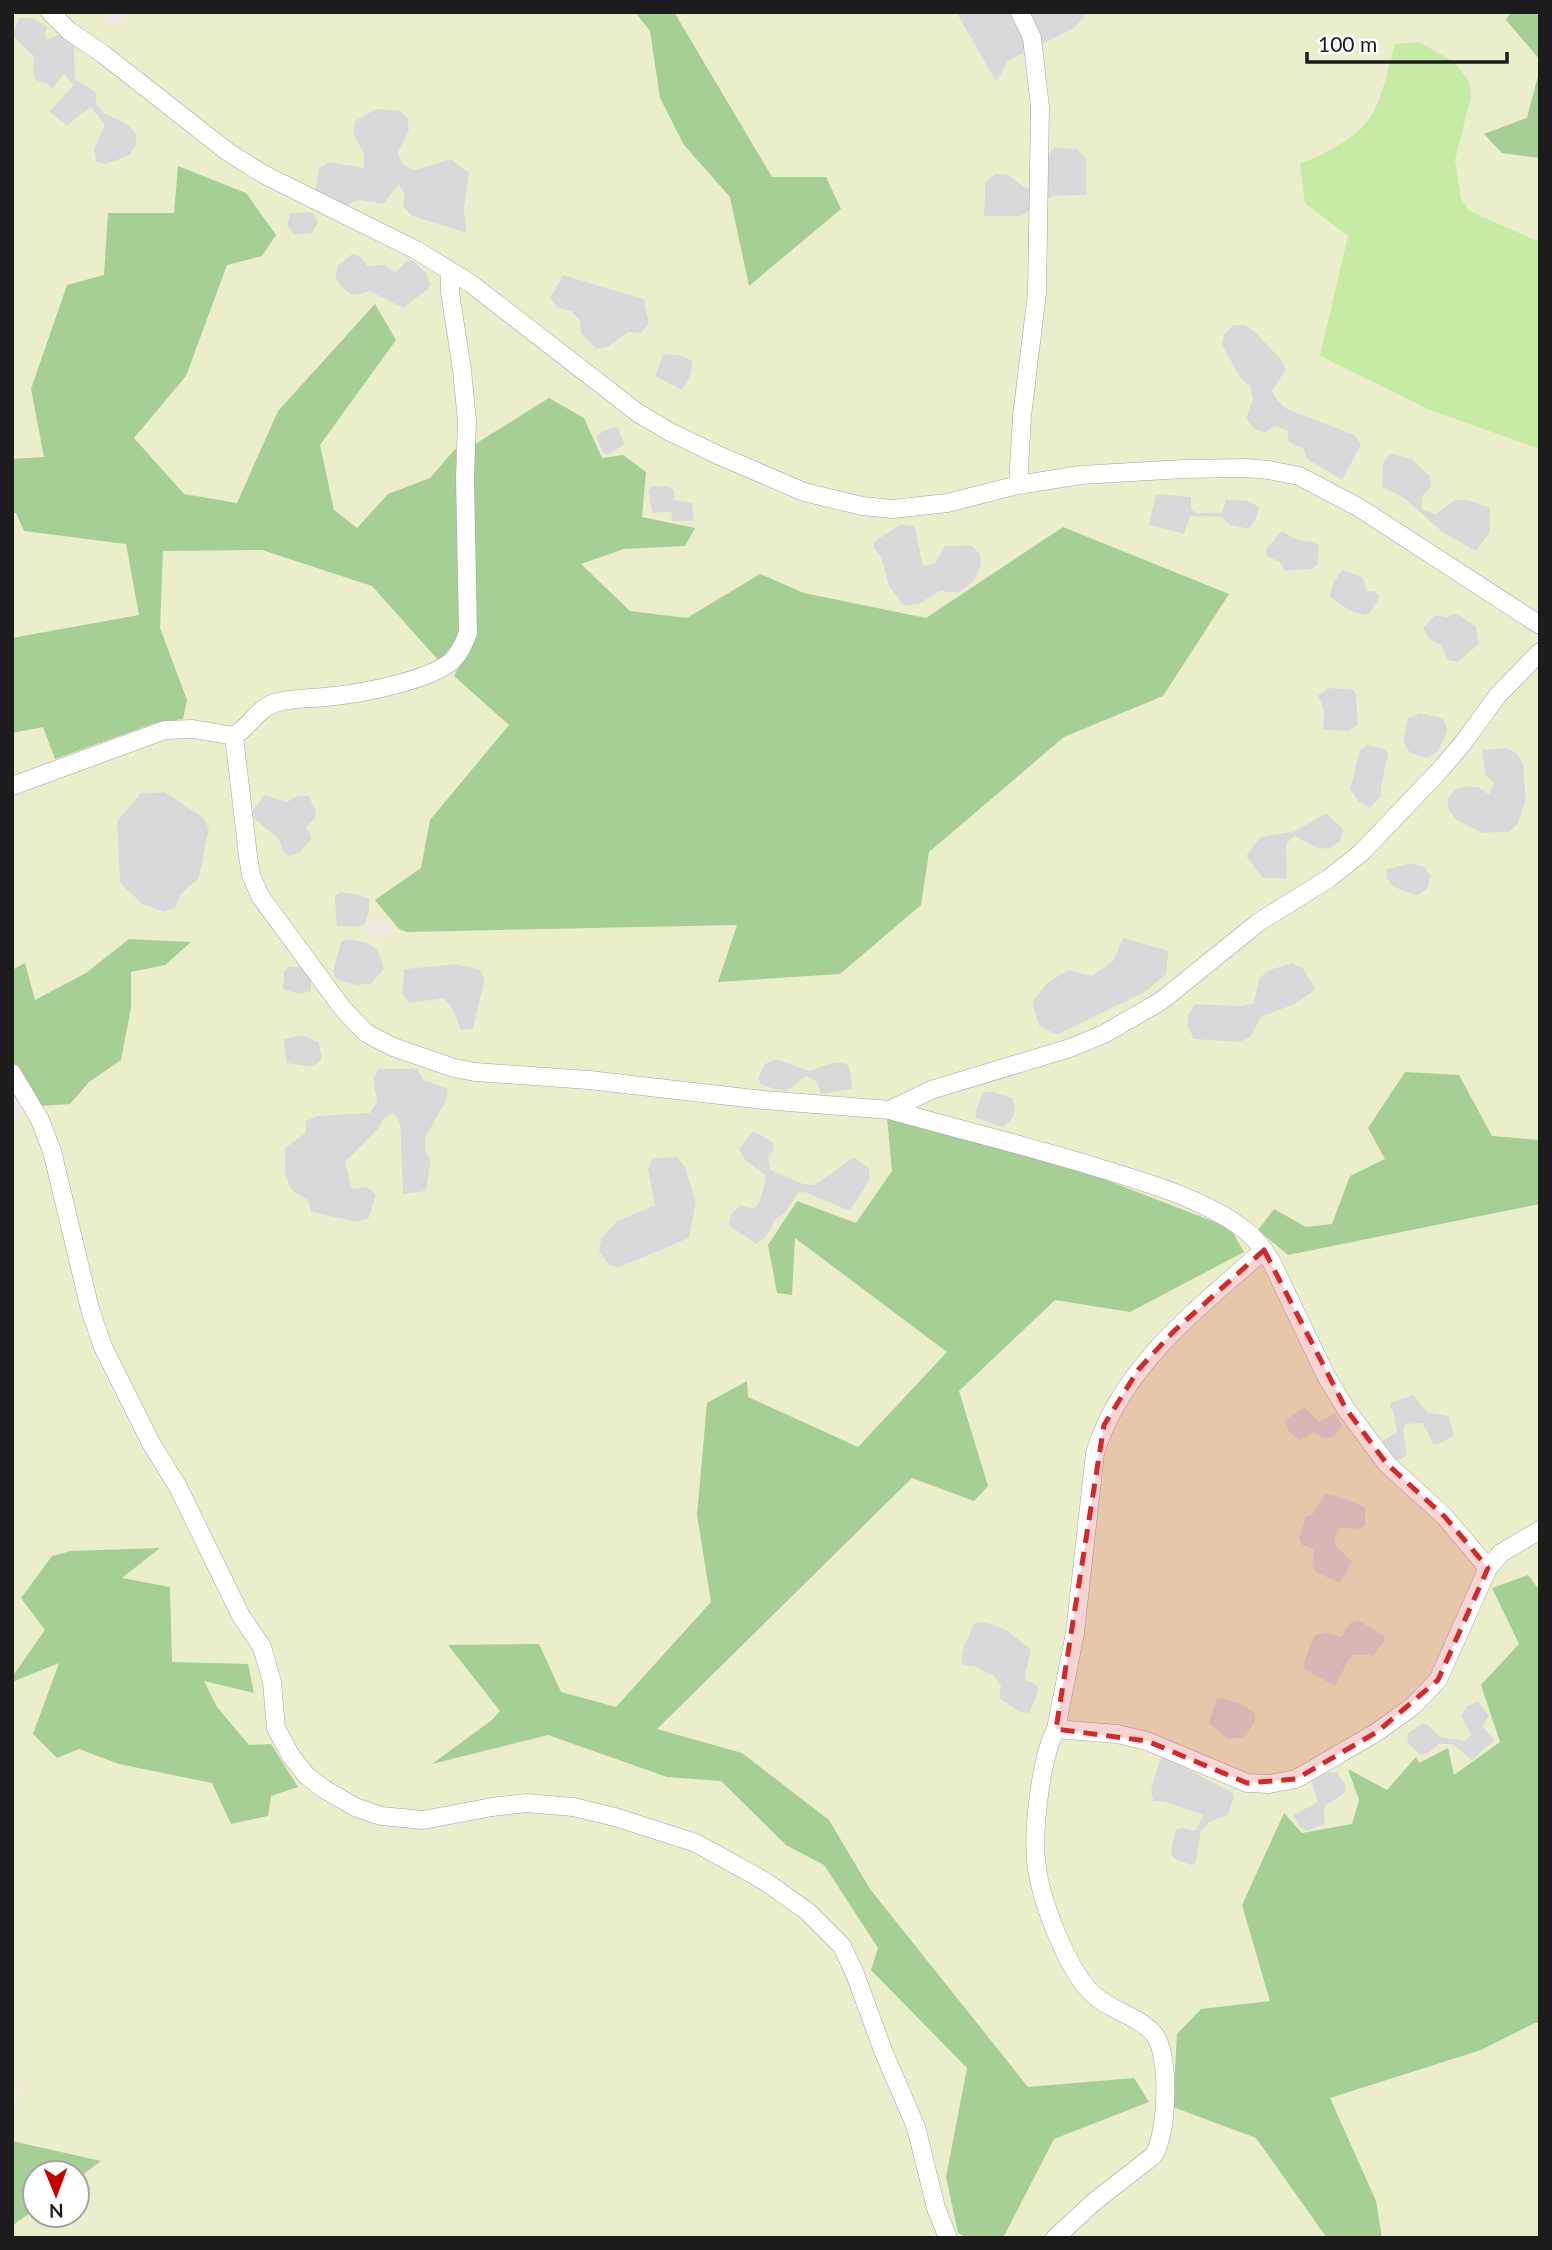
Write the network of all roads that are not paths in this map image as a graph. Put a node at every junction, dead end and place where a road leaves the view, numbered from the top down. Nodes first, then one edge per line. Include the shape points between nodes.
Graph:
1 (50, 12) edge
2 (1020, 12) edge
3 (450, 271) junction
4 (1018, 485) junction
5 (1540, 625) edge
6 (1540, 652) edge
7 (234, 736) junction
8 (12, 786) edge
9 (12, 1073) edge
10 (890, 1110) junction
11 (1264, 1250) junction
12 (1540, 1530) edge
13 (1475, 1550) junction
14 (1501, 1553) junction
15 (1488, 1567) junction
16 (1056, 1730) junction
17 (948, 2238) edge
18 (1055, 2238) edge

1 - 3 street via 228,152
2 - 4 street via 1032,38 1040,107 1037,293
3 - 4 street via 639,413 718,455 804,492 893,509 947,503
3 - 7 street via 467,421 468,633 462,648 435,671 395,684 276,702
4 - 5 street via 1082,475 1183,469 1246,468 1298,476 1358,507
6 - 10 street via 1498,695 1441,769 1361,853 1259,922 1161,1001 1082,1044 931,1090
7 - 8 street via 165,730
7 - 10 street via 251,875 260,896 343,1009 379,1041 475,1073
9 - 17 street via 40,1120 52,1152 103,1348 241,1616 262,1647 272,1682 276,1728 307,1776 355,1807 381,1816 423,1821 526,1803 615,1817 696,1843 807,1911 842,1946 855,1973 916,2127
10 - 11 street via 1152,1184 1229,1220
11 - 13 street via 1346,1409 1387,1464
11 - 16 street via 1164,1341 1138,1370 1104,1424 1095,1453 1075,1633
12 - 14 street
13 - 14 street
13 - 15 street
14 - 15 street
15 - 16 street via 1438,1680 1413,1706 1377,1732 1296,1779 1247,1783 1147,1741
16 - 18 street via 1049,1742 1036,1825 1036,1861 1052,1922 1072,1964 1095,1996 1154,2033 1161,2052 1166,2102 1163,2136 1153,2156

